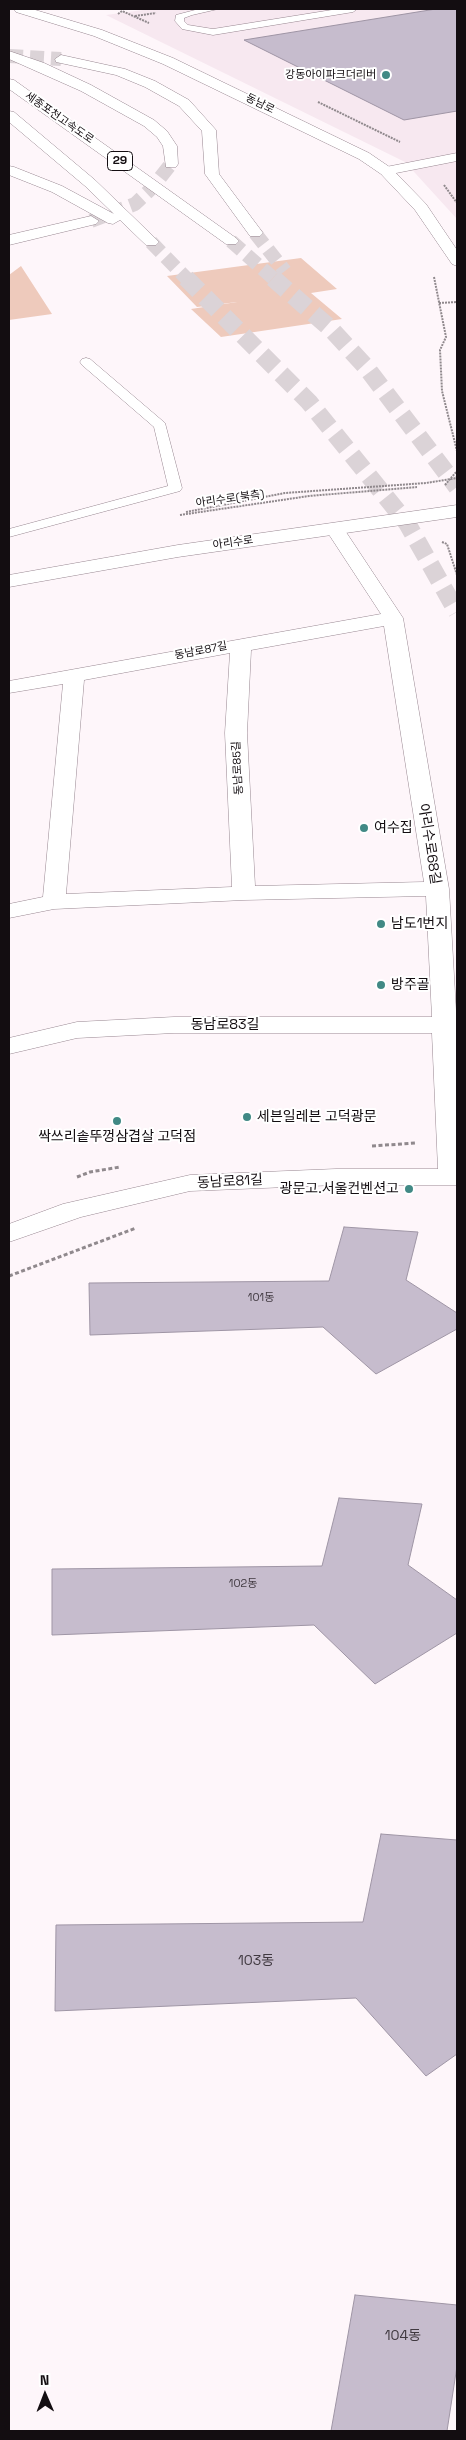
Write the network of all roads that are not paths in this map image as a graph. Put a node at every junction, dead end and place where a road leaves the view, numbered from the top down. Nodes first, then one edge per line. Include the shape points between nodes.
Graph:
1 (20, 9) edge
2 (214, 9) edge
3 (353, 9) edge
4 (9, 55) edge
5 (61, 59) tunnel mouth
6 (9, 83) edge
7 (9, 115) edge
8 (457, 157) edge
9 (171, 164) dead end
10 (9, 170) edge
11 (386, 171) junction
12 (91, 221) tunnel mouth
13 (255, 233) tunnel mouth
14 (9, 240) edge
15 (231, 241) tunnel mouth
16 (457, 260) edge
17 (86, 362) dead end
18 (457, 511) edge
19 (335, 530) junction
20 (9, 533) edge
21 (9, 580) edge
22 (394, 618) junction
23 (241, 644) junction
24 (74, 676) junction
25 (9, 687) edge
26 (437, 889) junction
27 (244, 893) junction
28 (54, 902) junction
29 (9, 912) edge
30 (443, 1025) junction
31 (9, 1046) edge
32 (454, 1177) edge
33 (9, 1232) edge

1 - 11 main road, 동남로 via 98,33 168,61 343,145
2 - 3 lane via 190,13 179,17 180,21 185,27 213,32
4 - 9 main road via 86,88 149,123 170,146
5 - 13 main road via 120,72 184,103 209,130 212,174
6 - 15 main road, 세종포천고속도로 / 29
7 - 10 main road, 세종포천고속도로 via 90,183 151,242 57,189
8 - 11 main road
11 - 16 main road, 동남로 via 421,206
12 - 14 main road
17 - 20 lane via 160,426 174,488
18 - 19 main road, 아리수로
19 - 21 main road, 아리수로 via 178,551
19 - 22 main road, 아리수로68길
22 - 23 main road, 동남로87길
22 - 26 main road, 아리수로68길
23 - 24 main road, 동남로87길
23 - 27 main road, 동남로85길 via 236,733
24 - 25 main road, 동남로87길
24 - 28 main road
26 - 27 main road
26 - 30 main road, 아리수로68길
27 - 28 main road
28 - 29 main road
30 - 31 main road, 동남로83길 via 174,1025 77,1030
30 - 32 main road, 아리수로68길
32 - 33 main road, 동남로81길 via 336,1177 190,1183 73,1210

